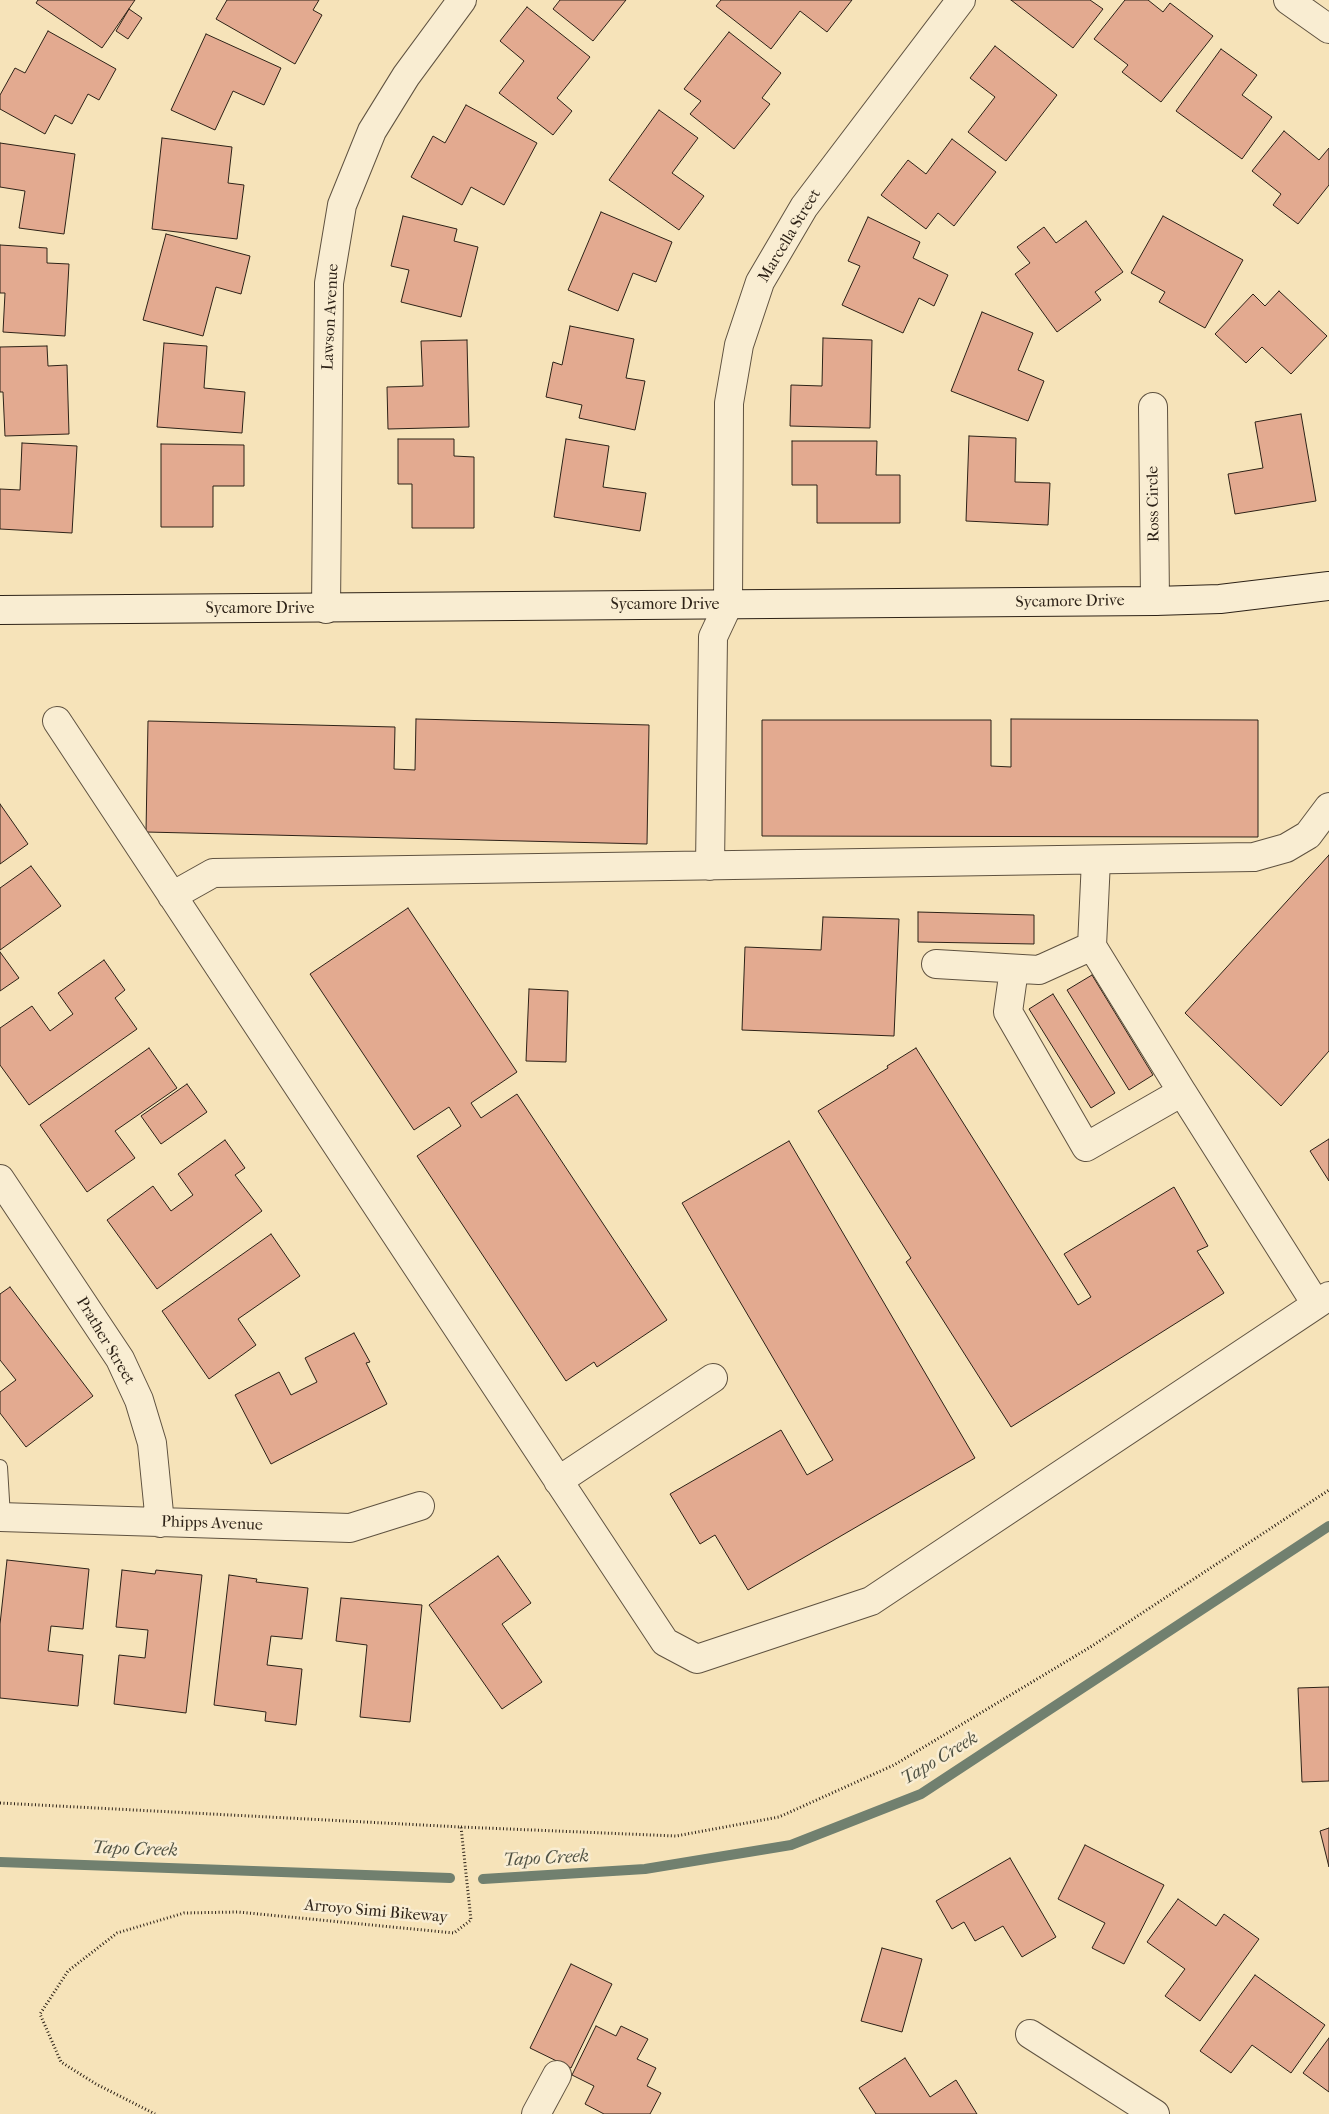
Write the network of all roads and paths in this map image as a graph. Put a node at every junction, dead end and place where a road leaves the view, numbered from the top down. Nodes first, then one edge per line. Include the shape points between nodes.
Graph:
1 (462, 0) edge
2 (961, 0) edge
3 (1288, 0) edge
4 (1329, 29) edge
5 (1153, 407) dead end
6 (1329, 586) edge
7 (1155, 601) junction
8 (728, 606) junction
9 (326, 609) junction
10 (0, 610) edge
11 (57, 721) dead end
12 (1329, 807) edge
13 (1096, 860) junction
14 (710, 866) junction
15 (172, 896) junction
16 (1092, 946) junction
17 (936, 964) dead end
18 (1014, 968) junction
19 (1182, 1092) junction
20 (0, 1179) edge
21 (1323, 1300) edge
22 (713, 1378) dead end
23 (0, 1467) edge
24 (558, 1481) junction
25 (1329, 1490) edge
26 (420, 1506) dead end
27 (1, 1517) edge
28 (160, 1523) junction
29 (0, 1803) edge
30 (461, 1827) junction
31 (1030, 2034) dead end
32 (556, 2075) dead end
33 (155, 2114) edge
34 (536, 2114) edge
35 (1155, 2114) edge

1 - 9 street, Lawson Avenue via 406,76 372,131 342,205 329,283
2 - 8 street, Marcella Street via 804,207 760,282 739,345 728,404
3 - 4 street
5 - 7 street, Ross Circle
6 - 7 street, Sycamore Drive via 1220,598
7 - 8 street, Sycamore Drive
8 - 9 street, Sycamore Drive via 649,604
8 - 14 street via 713,637
9 - 10 street, Sycamore Drive
11 - 15 street
12 - 13 street via 1308,835 1286,848 1254,857
13 - 14 street
13 - 16 street
14 - 15 street via 213,873
15 - 24 street
16 - 18 street via 1039,970
16 - 19 street
17 - 18 street
18 - 19 street via 1008,1012 1086,1147
19 - 21 street
20 - 28 street, Prather Street via 120,1359 152,1443
21 - 24 street via 871,1601 697,1660 665,1642
22 - 24 street
23 - 27 lane
25 - 30 path via 1092,1646 894,1765 779,1817 676,1836
26 - 28 street, Phipps Avenue via 350,1528
27 - 28 street, Phipps Avenue
29 - 30 path
30 - 33 path, Arroyo Simi Bikeway via 471,1920 454,1933 238,1912 184,1913 118,1933 68,1971 40,2014 61,2062
31 - 35 street
32 - 34 street

